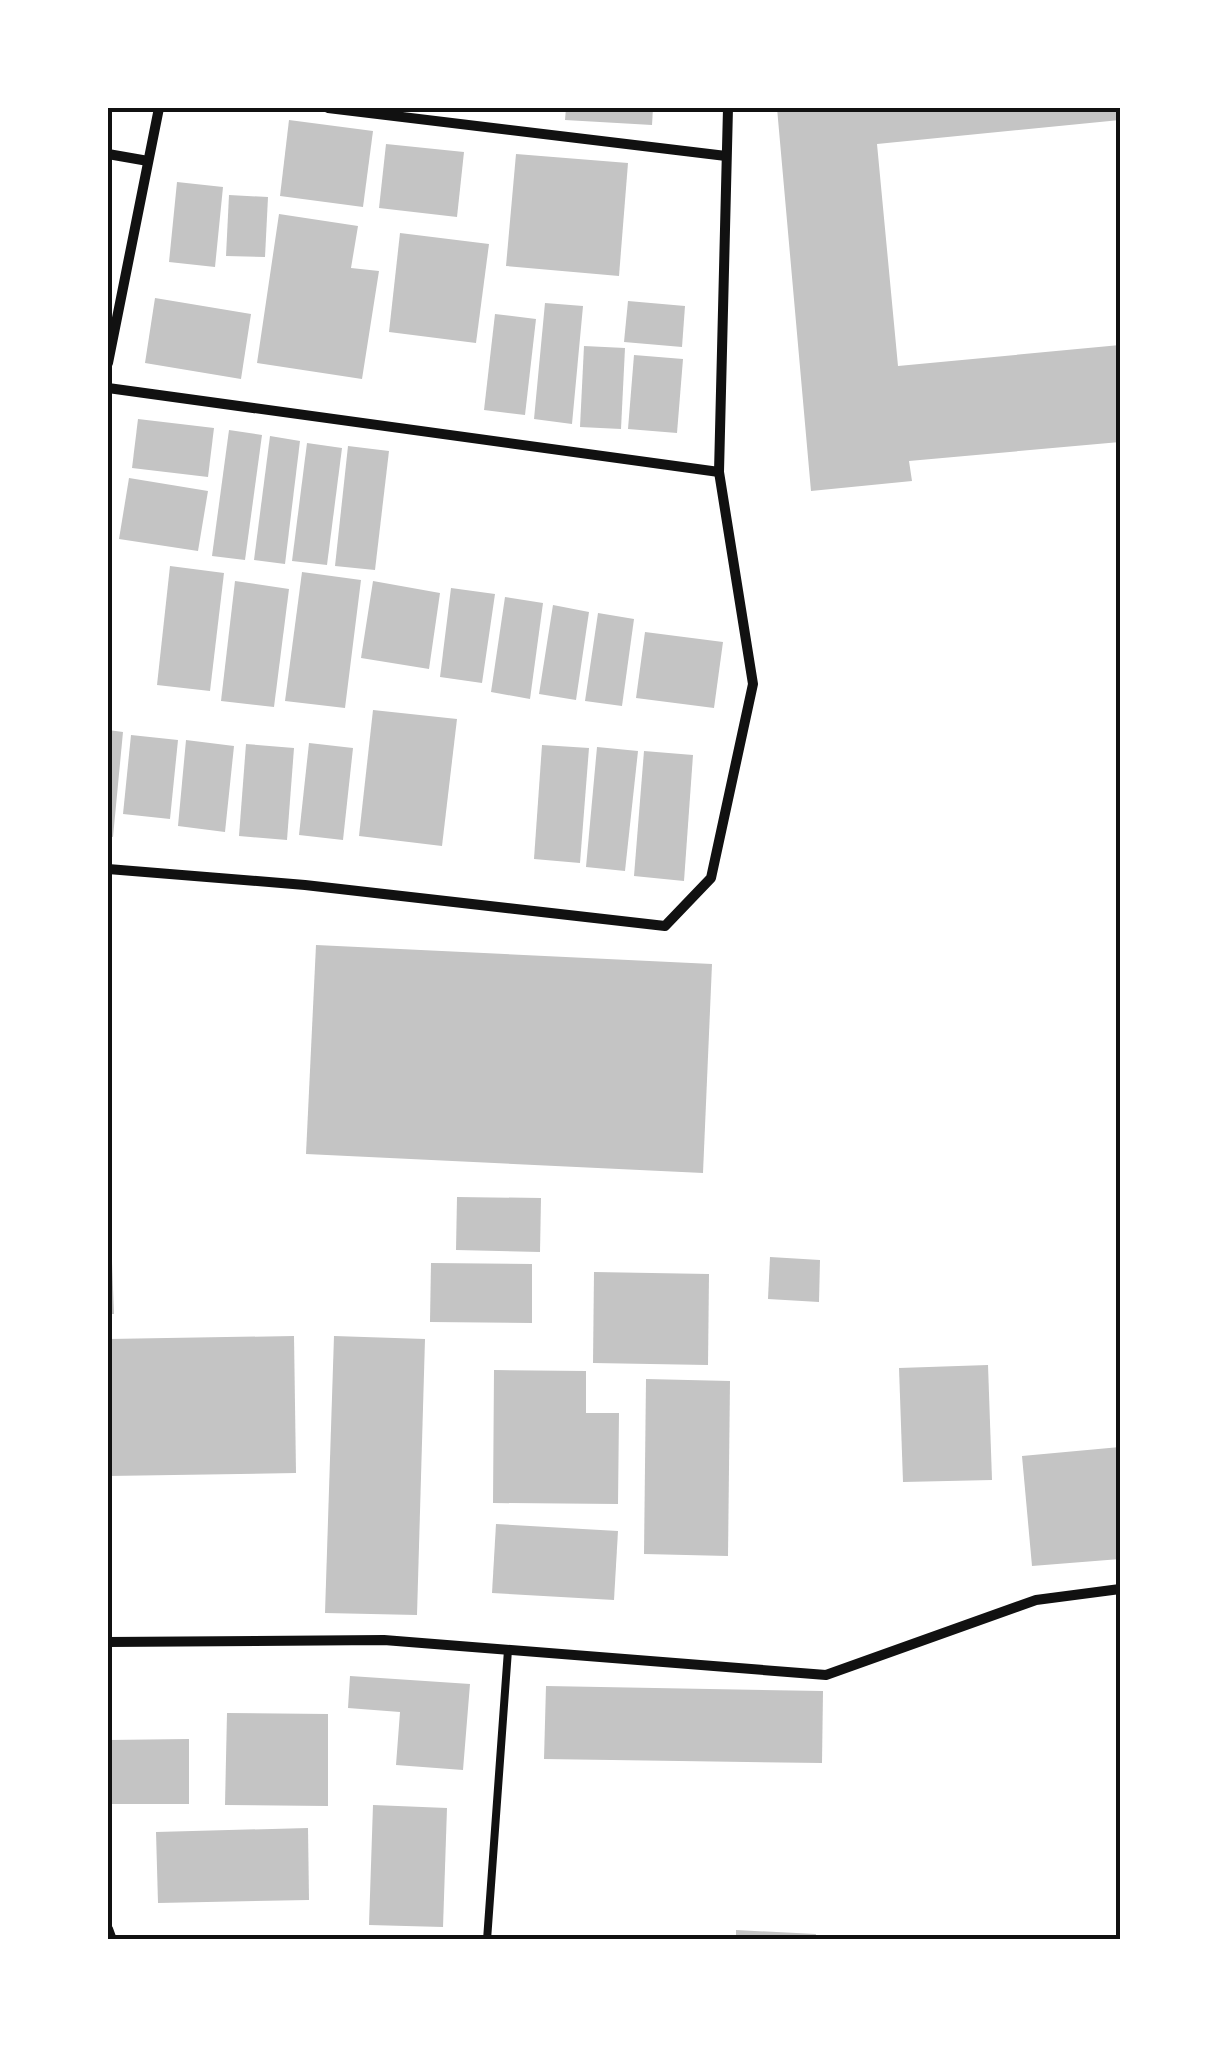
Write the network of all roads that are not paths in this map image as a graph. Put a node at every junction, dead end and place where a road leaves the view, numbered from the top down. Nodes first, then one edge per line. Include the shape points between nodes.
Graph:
1 (158, 108) edge
2 (328, 108) edge
3 (728, 108) edge
4 (108, 154) edge
5 (726, 156) junction
6 (148, 161) junction
7 (108, 363) edge
8 (108, 388) edge
9 (720, 472) junction
10 (108, 869) edge
11 (1120, 1589) edge
12 (108, 1642) edge
13 (508, 1650) junction
14 (108, 1929) edge
15 (112, 1940) edge
16 (488, 1940) edge

1 - 6 street
2 - 5 street
3 - 5 street
4 - 6 street
5 - 9 street
6 - 7 street
8 - 9 street
9 - 10 street via 753,684 711,878 665,926
11 - 13 street via 1036,1600 826,1675
12 - 13 street via 384,1640
13 - 16 lane
14 - 15 street

